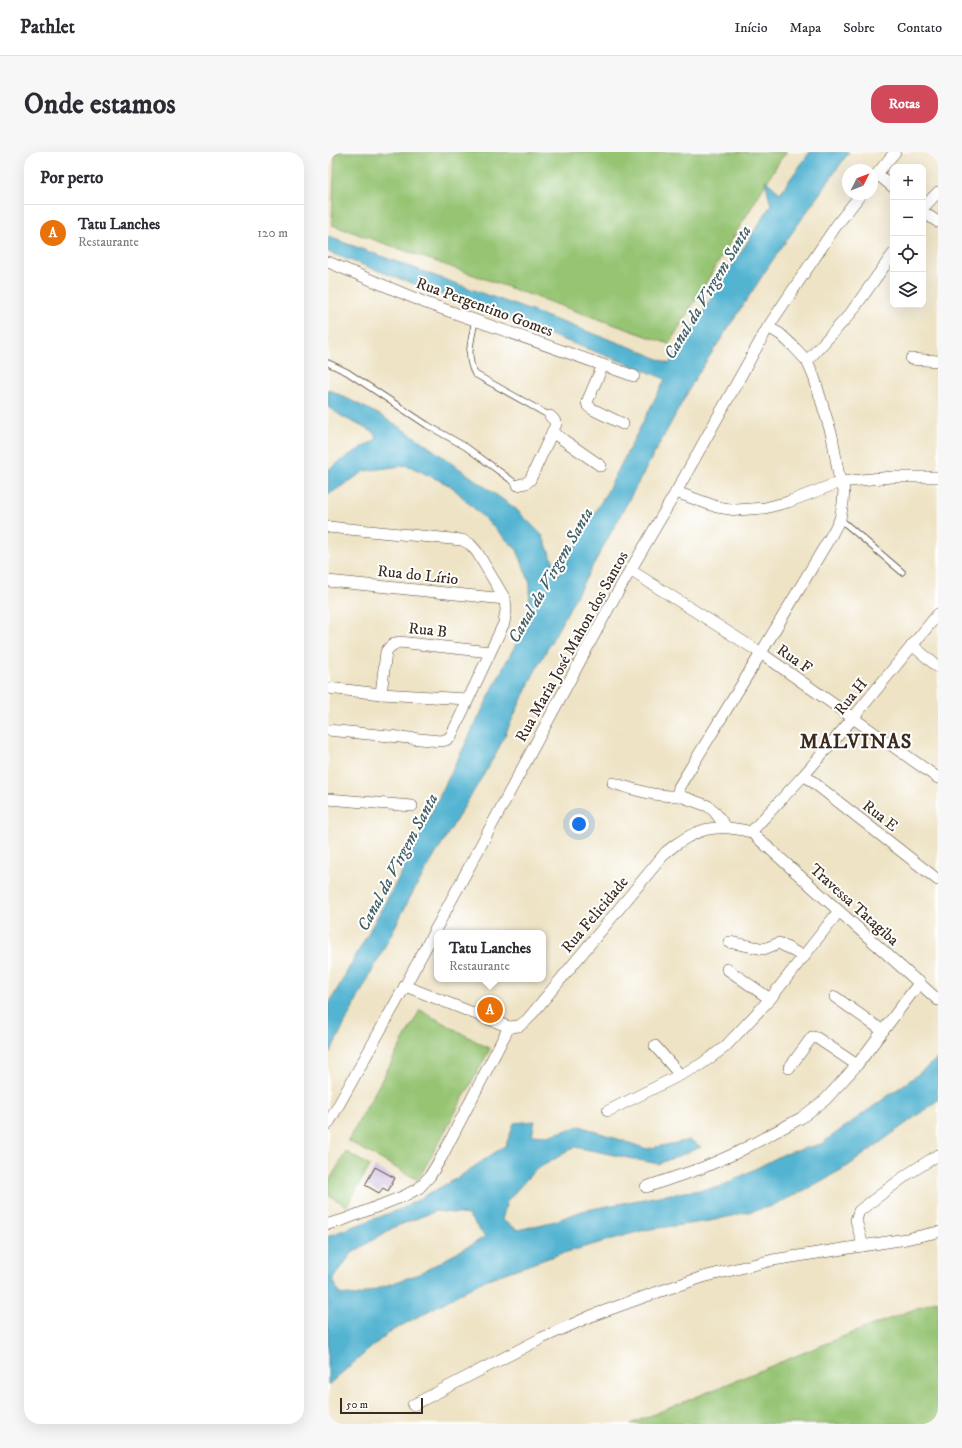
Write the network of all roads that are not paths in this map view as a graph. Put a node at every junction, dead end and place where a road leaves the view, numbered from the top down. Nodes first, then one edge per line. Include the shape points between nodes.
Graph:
1 (895, 152) edge
2 (878, 172) edge
3 (878, 179) edge
4 (890, 185) edge
5 (938, 192) edge
6 (856, 200) edge
7 (927, 216) edge
8 (890, 258) edge
9 (328, 262) edge
10 (475, 320) junction
11 (768, 327) junction
12 (912, 359) dead end
13 (807, 361) junction
14 (938, 361) edge
15 (328, 363) edge
16 (603, 365) junction
17 (634, 376) dead end
18 (550, 416) joint
19 (623, 424) dead end
20 (552, 432) junction
21 (601, 466) dead end
22 (938, 477) edge
23 (840, 482) junction
24 (518, 485) joint
25 (676, 492) junction
26 (840, 519) junction
27 (328, 527) edge
28 (630, 570) junction
29 (902, 572) dead end
30 (328, 582) edge
31 (505, 598) junction
32 (938, 614) edge
33 (912, 645) junction
34 (490, 652) junction
35 (761, 653) junction
36 (938, 667) edge
37 (328, 688) edge
38 (381, 694) junction
39 (467, 700) junction
40 (853, 718) junction
41 (328, 730) edge
42 (804, 775) junction
43 (938, 778) edge
44 (613, 783) dead end
45 (680, 796) junction
46 (328, 799) edge
47 (412, 806) dead end
48 (726, 827) junction
49 (751, 832) junction
50 (938, 880) edge
51 (839, 911) junction
52 (435, 930) edge
53 (434, 932) edge
54 (728, 942) dead end
55 (804, 957) junction
56 (727, 969) dead end
57 (920, 982) junction
58 (405, 986) junction
59 (835, 997) dead end
60 (770, 999) junction
61 (938, 1000) edge
62 (509, 1027) junction
63 (883, 1031) junction
64 (655, 1046) dead end
65 (857, 1065) junction
66 (789, 1068) dead end
67 (680, 1075) junction
68 (608, 1111) dead end
69 (328, 1124) edge
70 (938, 1155) edge
71 (646, 1186) dead end
72 (328, 1224) edge
73 (938, 1232) edge
74 (863, 1246) junction
75 (413, 1405) dead end

1 - 2 street
3 - 4 street
5 - 7 street
6 - 11 street, Rua Maria José Mahon dos Santos
8 - 13 street via 850,314
9 - 10 street, Rua Pergentino Gomes via 426,303
10 - 16 street, Rua Pergentino Gomes
10 - 18 lane via 469,355 475,374
11 - 13 street via 784,338
11 - 25 street, Rua Maria José Mahon dos Santos
12 - 14 street
13 - 23 street via 832,436
15 - 24 lane via 347,372 427,425 466,447
16 - 17 street, Rua Pergentino Gomes
16 - 19 street via 588,406
18 - 20 street via 556,424
20 - 21 street
20 - 24 street via 530,480
22 - 23 street via 908,476
23 - 25 street via 788,502 765,508 736,510 717,507
23 - 26 street via 844,490
25 - 28 street, Rua Maria José Mahon dos Santos
26 - 29 lane
26 - 35 street
27 - 31 street via 462,540 477,552
28 - 35 street, Rua F
28 - 52 street, Rua Maria José Mahon dos Santos
30 - 31 street, Rua do Lírio
31 - 34 street via 504,623
32 - 33 street, Rua H
33 - 36 street
33 - 40 street, Rua H
34 - 38 street, Rua B via 394,643 386,652
34 - 39 street
35 - 40 street, Rua F
35 - 45 street via 679,786
37 - 38 street
38 - 39 street
39 - 41 street via 451,736 446,740
40 - 42 street, Rua H
40 - 43 street, Rua F
42 - 49 street, Rua H
42 - 50 street, Rua E
44 - 45 street via 635,790
45 - 48 street via 708,806
46 - 47 street
48 - 49 street, Rua Felicidade
48 - 62 street, Rua Felicidade via 694,833 666,852 527,1020 519,1026
49 - 51 street, Travessa Tatagiba
51 - 55 street
51 - 57 street, Travessa Tatagiba
53 - 58 street, Rua Maria José Mahon dos Santos
54 - 55 street via 764,949 779,943
55 - 60 street
56 - 60 street
57 - 61 street, Travessa Tatagiba
57 - 63 street
58 - 62 street
58 - 69 street, Rua Maria José Mahon dos Santos
59 - 63 street
60 - 67 street via 725,1047 700,1066
62 - 72 street via 441,1158 419,1188
63 - 65 street
64 - 67 street
65 - 66 street via 812,1037
65 - 71 street via 825,1100 801,1118 734,1154 702,1168
67 - 68 street
70 - 74 street via 859,1211 856,1220
73 - 74 street
74 - 75 street via 773,1260 703,1277 652,1294 591,1316 542,1338

